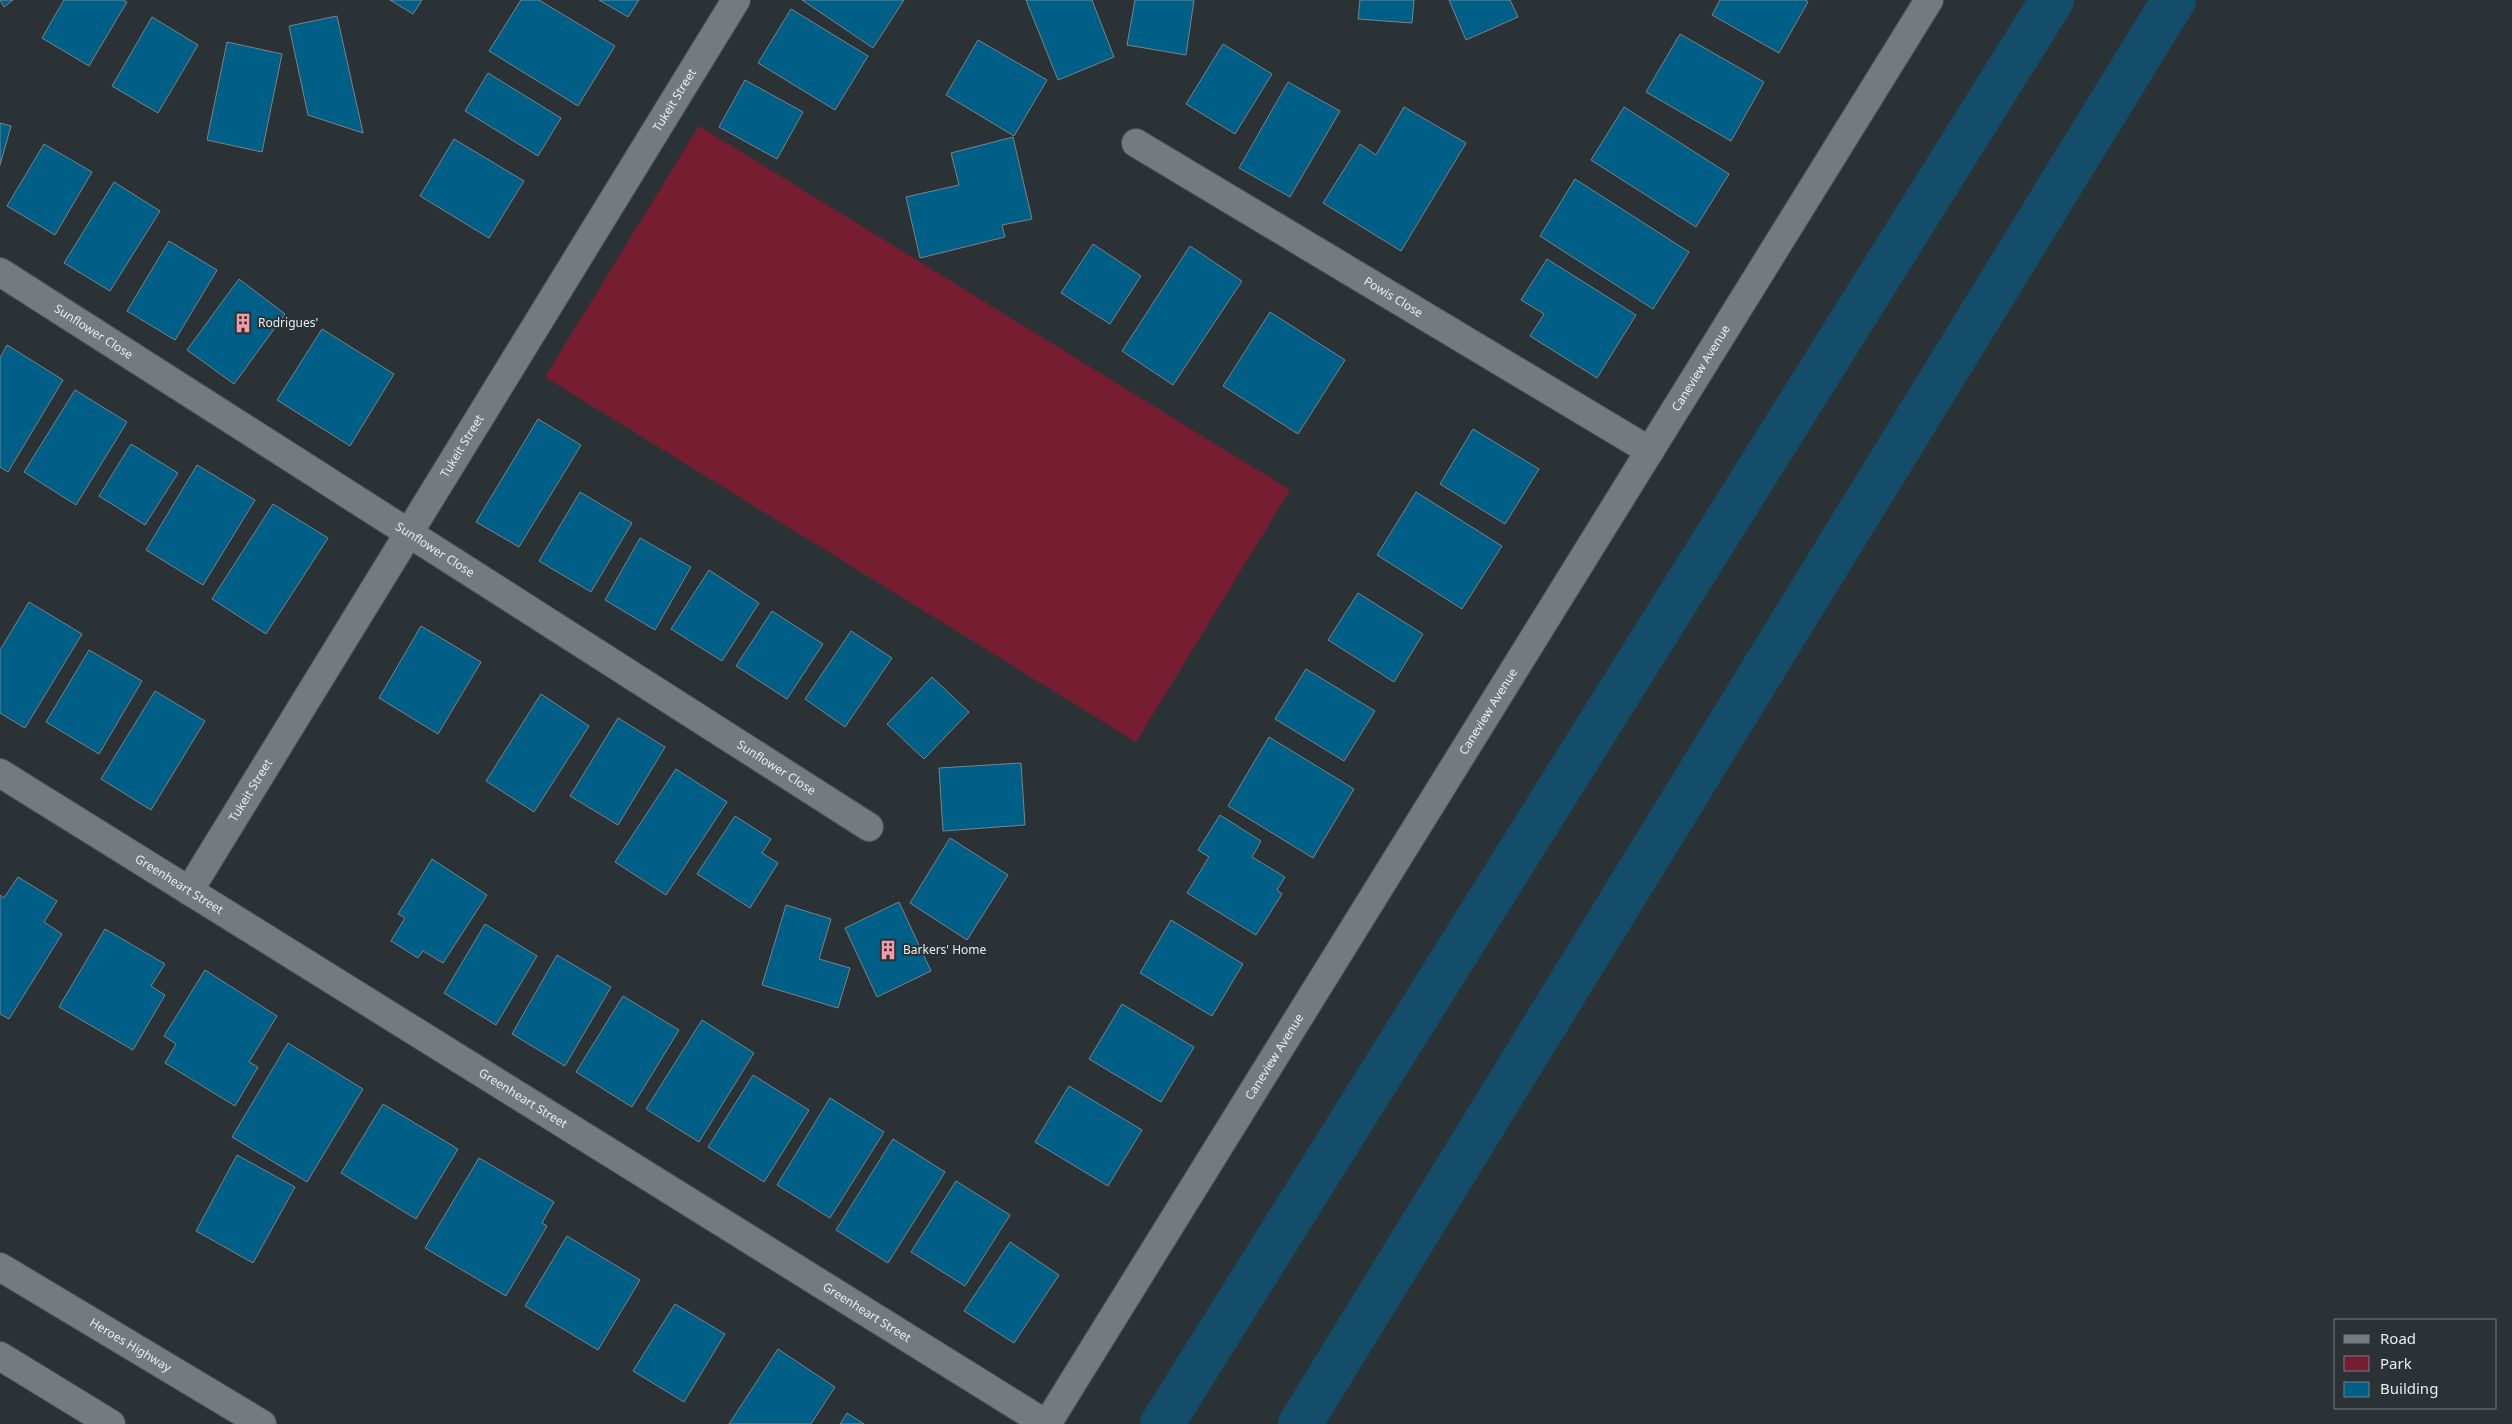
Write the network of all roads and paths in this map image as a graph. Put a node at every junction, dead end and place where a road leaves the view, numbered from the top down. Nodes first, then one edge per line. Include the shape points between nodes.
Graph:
1 (736, 0) edge
2 (1929, 0) edge
3 (1136, 143) dead end
4 (0, 272) edge
5 (1650, 451) junction
6 (408, 533) junction
7 (0, 773) edge
8 (869, 827) dead end
9 (189, 891) junction
10 (0, 1266) edge
11 (0, 1356) edge
12 (111, 1424) edge
13 (262, 1424) edge
14 (1046, 1424) edge

1 - 6 street, Tukeit Street
2 - 5 street, Caneview Avenue
3 - 5 street, Powis Close
4 - 6 street, Sunflower Close
5 - 14 street, Caneview Avenue
6 - 8 street, Sunflower Close
6 - 9 street, Tukeit Street
7 - 9 street, Greenheart Street
9 - 14 street, Greenheart Street
10 - 13 street, Heroes Highway
11 - 12 street

